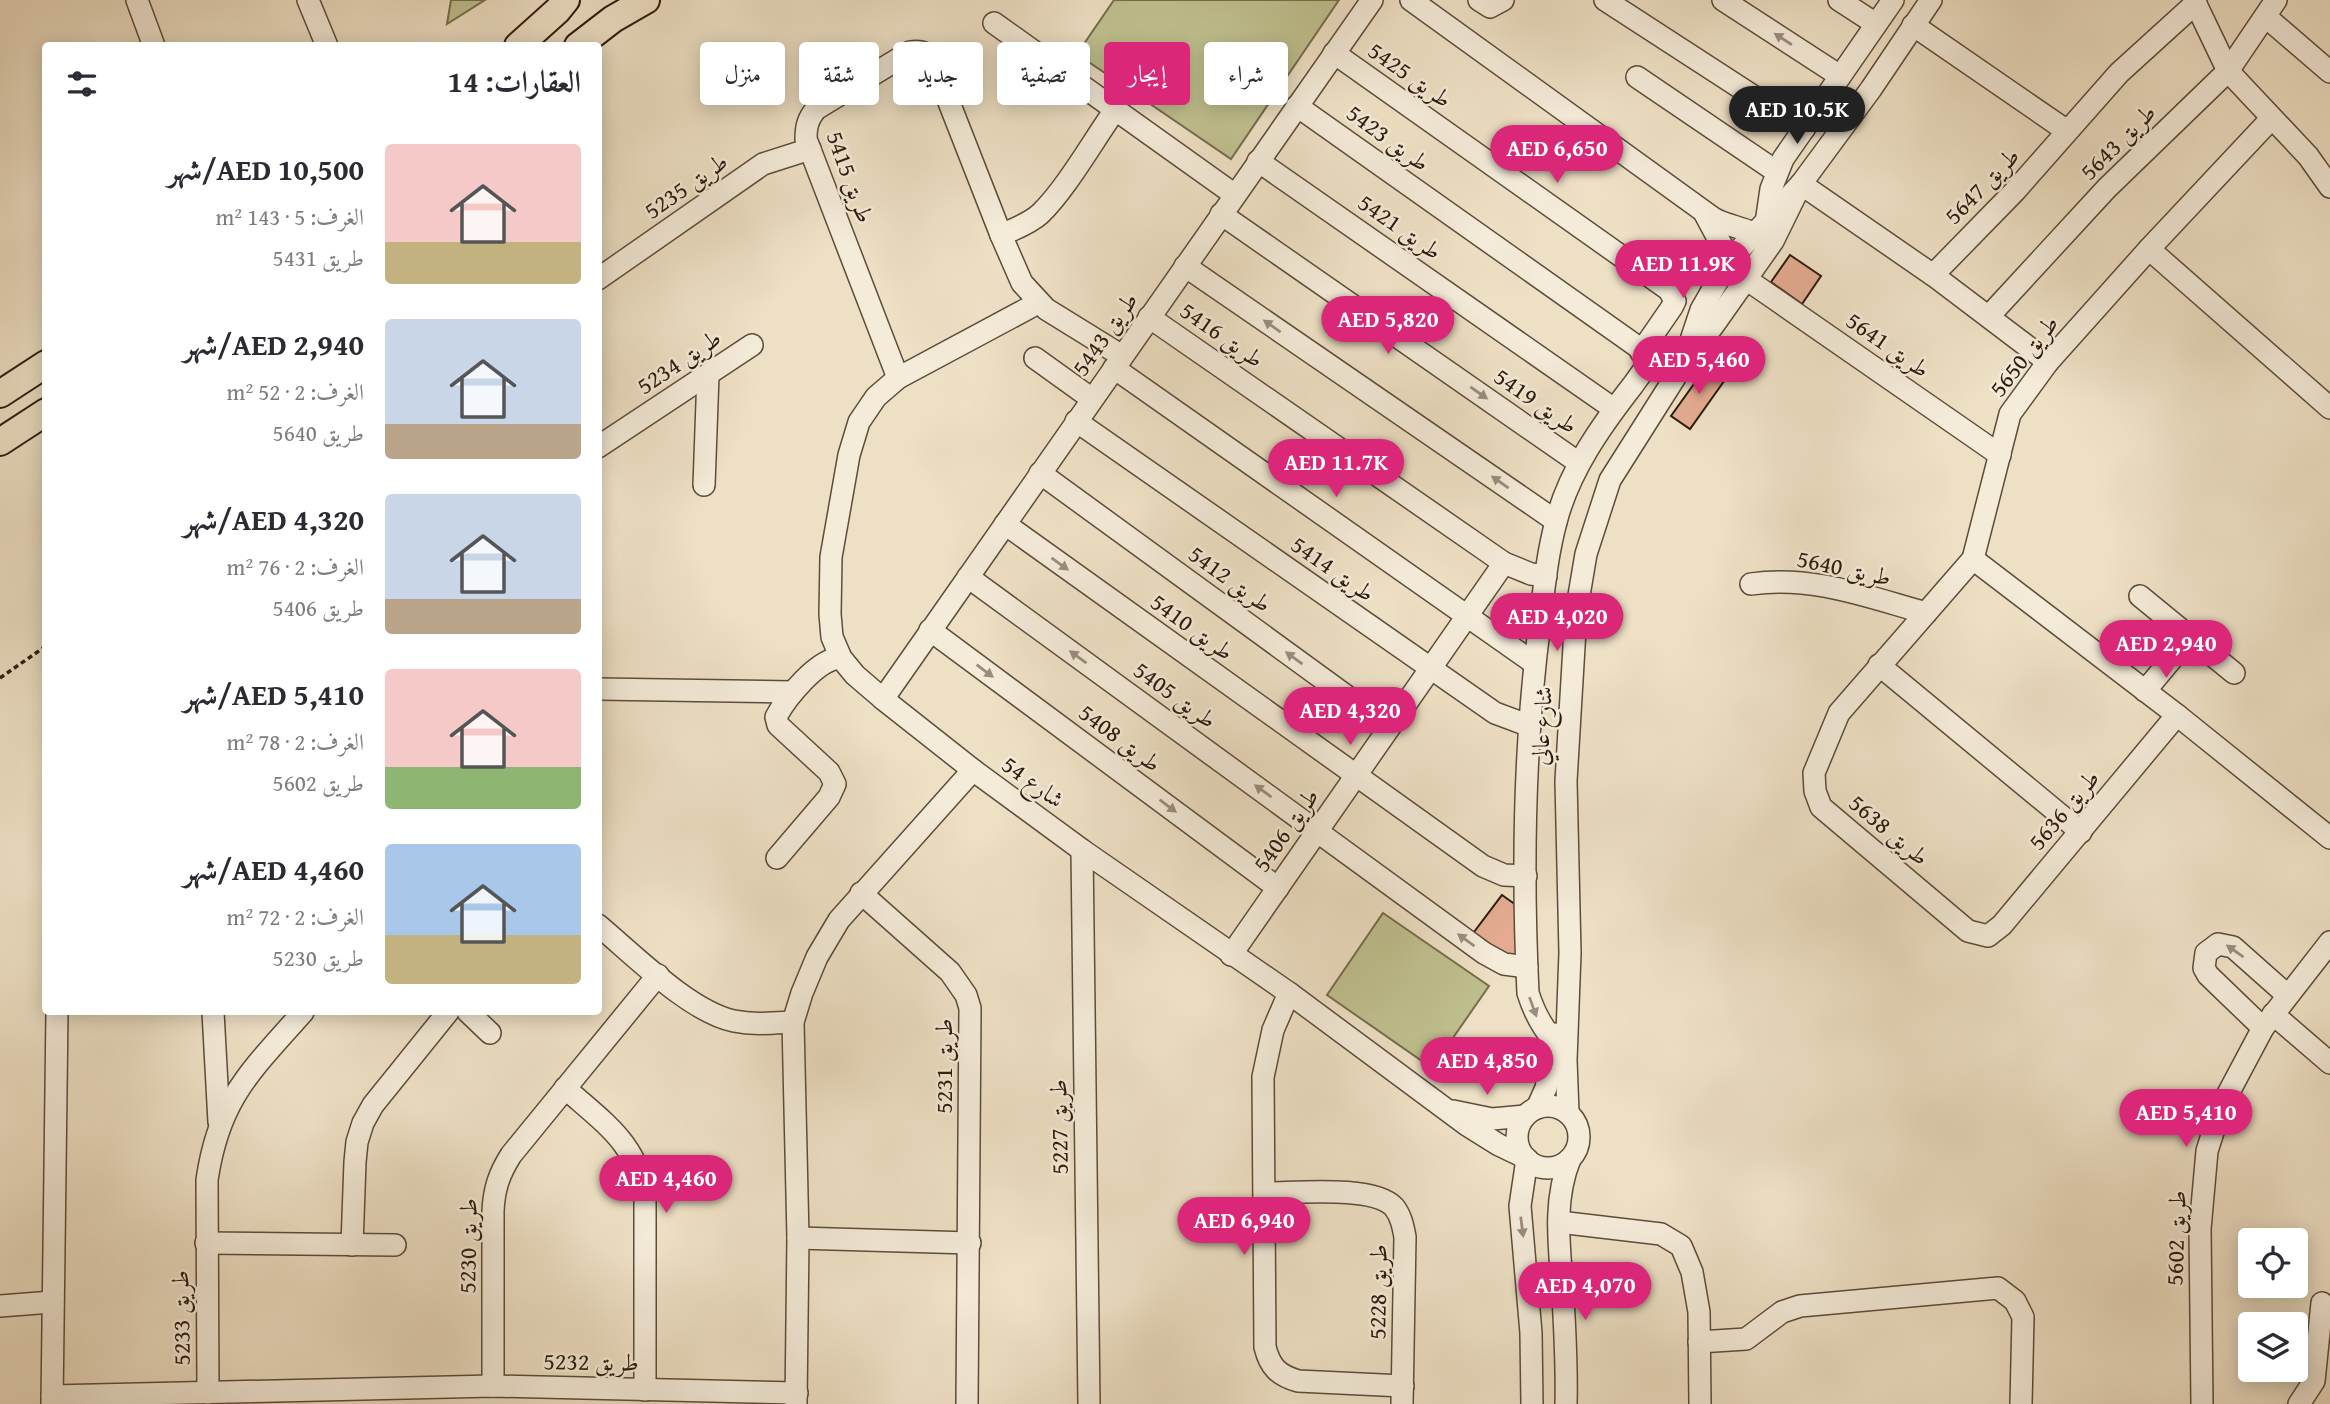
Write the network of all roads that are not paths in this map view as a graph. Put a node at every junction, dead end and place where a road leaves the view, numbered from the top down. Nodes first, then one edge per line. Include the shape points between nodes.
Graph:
1 (137, 0) edge
2 (308, 0) edge
3 (566, 0) edge
4 (646, 0) edge
5 (1372, 0) edge
6 (1411, 0) edge
7 (1479, 0) edge
8 (1503, 0) edge
9 (1605, 0) edge
10 (1724, 0) edge
11 (1839, 0) edge
12 (1893, 0) edge
13 (1931, 0) edge
14 (2195, 1) edge
15 (2271, 8) edge
16 (994, 23) dead end
17 (1876, 24) junction
18 (1913, 25) junction
19 (153, 42) edge
20 (325, 42) edge
21 (522, 42) edge
22 (583, 42) edge
23 (1334, 53) junction
24 (2228, 71) junction
25 (2330, 72) edge
26 (1840, 76) junction
27 (1637, 77) dead end
28 (1297, 106) junction
29 (1115, 110) junction
30 (2271, 119) junction
31 (1806, 125) junction
32 (2067, 131) junction
33 (810, 149) junction
34 (1823, 154) junction
35 (1258, 161) junction
36 (1777, 172) junction
37 (1801, 184) junction
38 (2330, 187) edge
39 (1235, 195) junction
40 (1704, 212) junction
41 (1221, 214) junction
42 (1763, 234) junction
43 (1000, 235) junction
44 (2149, 249) junction
45 (1729, 261) junction
46 (1185, 266) junction
47 (1933, 275) junction
48 (602, 276) edge
49 (1747, 279) junction
50 (1038, 303) junction
51 (1989, 316) junction
52 (1149, 317) junction
53 (752, 345) dead end
54 (1647, 355) junction
55 (1035, 358) dead end
56 (1685, 360) junction
57 (1118, 362) junction
58 (2048, 362) junction
59 (42, 367) edge
60 (708, 375) junction
61 (898, 378) junction
62 (0, 394) edge
63 (1092, 399) junction
64 (2330, 408) edge
65 (1614, 409) junction
66 (42, 415) edge
67 (1076, 422) junction
68 (0, 442) edge
69 (602, 444) edge
70 (2000, 454) junction
71 (1579, 463) junction
72 (1040, 473) junction
73 (704, 485) dead end
74 (1556, 521) junction
75 (1005, 524) junction
76 (1973, 559) junction
77 (1504, 563) junction
78 (1546, 576) junction
79 (968, 577) junction
80 (1751, 584) dead end
81 (2140, 596) dead end
82 (1926, 614) junction
83 (1467, 617) junction
84 (930, 630) junction
85 (2190, 637) junction
86 (841, 658) junction
87 (1534, 663) junction
88 (1879, 665) junction
89 (1430, 669) junction
90 (2234, 673) dead end
91 (602, 689) edge
92 (2145, 691) junction
93 (793, 692) junction
94 (883, 699) junction
95 (2177, 715) junction
96 (1530, 726) junction
97 (1389, 727) junction
98 (973, 770) junction
99 (1355, 777) junction
100 (1318, 831) junction
101 (2081, 832) junction
102 (2330, 838) edge
103 (1082, 850) junction
104 (777, 858) dead end
105 (1526, 876) junction
106 (1278, 888) junction
107 (861, 893) junction
108 (602, 928) edge
109 (1988, 936) joint
110 (2330, 942) edge
111 (1570, 953) junction
112 (1231, 955) junction
113 (1527, 967) junction
114 (658, 975) junction
115 (1289, 993) junction
116 (2287, 995) junction
117 (57, 1015) edge
118 (213, 1015) edge
119 (300, 1015) edge
120 (446, 1015) edge
121 (471, 1015) edge
122 (2268, 1021) junction
123 (793, 1022) junction
124 (490, 1032) dead end
125 (1554, 1041) junction
126 (2330, 1063) edge
127 (565, 1088) junction
128 (1448, 1110) junction
129 (1531, 1112) junction
130 (1568, 1113) junction
131 (219, 1124) junction
132 (1525, 1158) junction
133 (1570, 1159) junction
134 (1265, 1193) junction
135 (1559, 1222) junction
136 (798, 1238) junction
137 (206, 1243) junction
138 (970, 1243) junction
139 (352, 1245) junction
140 (395, 1245) dead end
141 (52, 1302) junction
142 (2322, 1303) dead end
143 (0, 1306) edge
144 (1699, 1342) junction
145 (493, 1386) junction
146 (208, 1393) junction
147 (632, 1394) edge
148 (1403, 1395) edge
149 (385, 1396) edge
150 (797, 1398) edge
151 (52, 1400) edge
152 (967, 1404) edge
153 (1089, 1404) edge
154 (1532, 1404) edge
155 (1566, 1404) edge
156 (1700, 1404) edge
157 (2021, 1404) edge
158 (2202, 1404) edge
159 (2299, 1404) edge

1 - 19 street
2 - 20 street
3 - 21 main road
4 - 22 main road
5 - 23 street, طريق 5443
6 - 40 street
7 - 8 street via 1490,7
9 - 31 street
26 -> 10 street
11 - 17 street
12 - 17 street
13 - 18 street, شارع عالي
14 - 24 street
14 - 32 street, طريق 5647 via 2119,73
15 - 24 street, طريق 5643
15 - 25 street
16 - 29 street
17 - 26 street
18 - 32 street
18 - 34 street, شارع عالي
23 - 28 street, طريق 5443
23 - 54 street, طريق 5425 via 1669,290 1675,301
24 - 30 street
24 - 51 street, طريق 5643 via 2107,188
26 - 31 street
27 - 36 street
28 - 35 street, طريق 5443
28 - 54 street, طريق 5423
29 - 39 street
29 - 43 street via 1038,216
30 - 38 street via 2308,156
30 - 44 street, طريق 5650
31 - 34 street
31 - 36 street
32 - 47 street, طريق 5647
33 - 43 street, طريق 5415 via 806,128 816,109 920,50 934,64
33 - 48 street, طريق 5235 via 762,164
33 - 61 street, طريق 5415
34 - 37 street, شارع عالي
35 - 39 street, طريق 5443
35 - 65 street, طريق 5421
36 - 42 street
37 - 42 street, شارع عالي
37 - 47 street
39 - 41 street, طريق 5443
40 - 42 street via 1721,223
40 - 45 street, طريق 5641
41 - 46 street, طريق 5443
41 -> 71 street, طريق 5419
42 - 45 street, شارع عالي
42 - 49 street, شارع عالي
43 - 50 street, طريق 5415 via 1022,283
44 - 58 street, طريق 5650
44 - 64 street
45 - 49 street, طريق 5641
45 - 56 street, شارع عالي via 1701,310
46 - 52 street, طريق 5443
74 -> 46 street
47 - 51 street
49 - 56 street, شارع عالي
49 - 70 street, طريق 5641
50 - 57 street, طريق 5415
50 - 61 street
51 - 58 street
52 - 57 street, طريق 5443
52 - 77 street, طريق 5416
53 - 60 street, طريق 5234
54 - 56 street via 1669,352
54 - 65 street
55 - 63 street
56 - 111 street, شارع عالي via 1610,480 1586,554 1576,613 1566,781
57 - 63 street, طريق 5443
57 - 83 street, طريق 5415
58 - 70 street, طريق 5650 via 2010,414
59 - 62 main road
60 - 69 street, طريق 5234
60 - 73 street
61 - 86 street, شارع 54 via 876,397 859,422 849,455 831,557 832,637
63 - 67 street, طريق 5443
65 - 71 street
66 - 68 main road
67 - 72 street, طريق 5443
67 - 89 street, طريق 5414
70 - 76 street, طريق 5650
71 - 74 street
72 - 75 street, طريق 5443
97 -> 72 street, طريق 5412
74 - 78 street
75 - 79 street, طريق 5443
75 -> 99 street, طريق 5410
76 - 82 street, طريق 5638
76 - 92 street
77 - 78 street, طريق 5416
77 - 83 street, طريق 5406
78 - 87 street
79 - 84 street, طريق 5443
100 -> 79 street, طريق 5405
80 - 82 street, طريق 5640 via 1788,581 1824,585
81 - 85 street
82 - 88 street, طريق 5638
83 - 87 street, طريق 5415
83 - 89 street, طريق 5406
84 - 94 street, طريق 5443
84 -> 106 street, طريق 5408
85 - 90 street
85 - 92 street
86 - 93 street via 826,662
86 - 94 street, شارع 54
87 - 96 street
88 - 101 street
88 - 109 street, طريق 5638 via 1839,713 1814,773 1821,807 1968,931
89 - 96 street, طريق 5414 via 1495,713
89 - 97 street, طريق 5406
91 - 93 street
92 - 95 street
93 - 104 street via 776,721 829,772 835,785
94 - 98 street, شارع 54
95 - 101 street, طريق 5636
95 - 102 street
96 - 105 street
97 - 99 street, طريق 5406
98 - 103 street, شارع 54
98 - 107 street
99 - 100 street, طريق 5406
99 - 105 street, طريق 5410 via 1483,866 1504,875
100 - 106 street, طريق 5406
113 -> 100 street, طريق 5405 via 1494,960
101 - 109 street, طريق 5636
103 - 112 street, شارع 54
103 - 153 street, طريق 5227
105 - 113 street
106 - 112 street, طريق 5406
107 - 123 street via 817,957
107 - 138 street, طريق 5231 via 950,972 968,1002
108 - 114 street
110 - 116 street, طريق 5602
111 - 125 street, شارع عالي via 1560,986
111 - 130 street, شارع عالي
112 - 115 street, شارع 54
113 -> 125 street via 1533,1011
114 - 123 street via 691,1002 732,1021
114 - 127 street, طريق 5230
115 - 128 street, شارع 54
115 - 134 street, طريق 5228 via 1273,1030 1263,1077
116 - 122 street, طريق 5602
116 -> 122 street via 2233,947 2218,944 2206,953 2208,975
117 - 141 street
118 - 131 street
119 - 131 street, طريق 5233 via 248,1074
120 - 139 street via 363,1123 355,1162
121 - 124 street
122 - 126 street
122 - 158 street, طريق 5602 via 2221,1107 2207,1151 2200,1228
123 - 136 street
125 - 129 street, شارع عالي via 1546,1088
127 - 145 street, طريق 5230 via 510,1155 494,1191
127 - 147 street via 619,1137 640,1173 645,1201
128 - 129 street, شارع 54 via 1492,1119
128 - 132 street, شارع 54
129 - 130 street via 1553,1106
129 - 132 street via 1517,1134
130 - 133 street via 1579,1133
131 - 137 street, طريق 5233 via 206,1180
132 - 133 street via 1531,1164 1552,1168
132 -> 154 street via 1520,1206
133 - 135 street via 1561,1186
134 - 148 street, طريق 5228 via 1265,1347 1269,1364 1281,1376 1298,1381
134 - 148 street, طريق 5228 via 1363,1193 1393,1206 1405,1237
135 - 144 street via 1661,1234 1681,1246 1692,1272
135 - 155 street
136 - 138 street
136 - 150 street
137 - 139 street, طريق 5233
137 - 146 street, طريق 5233
138 - 152 street, طريق 5231
139 - 140 street, طريق 5233
141 - 143 street
141 - 151 street
142 - 159 street via 2314,1381
144 - 156 street
144 - 157 street via 1746,1339 1782,1312 1800,1306 1998,1288 2015,1301 2023,1317
145 - 147 street, طريق 5232
145 - 149 street, طريق 5232
146 - 149 street, طريق 5232
146 - 151 street, طريق 5232
147 - 150 street, طريق 5232

